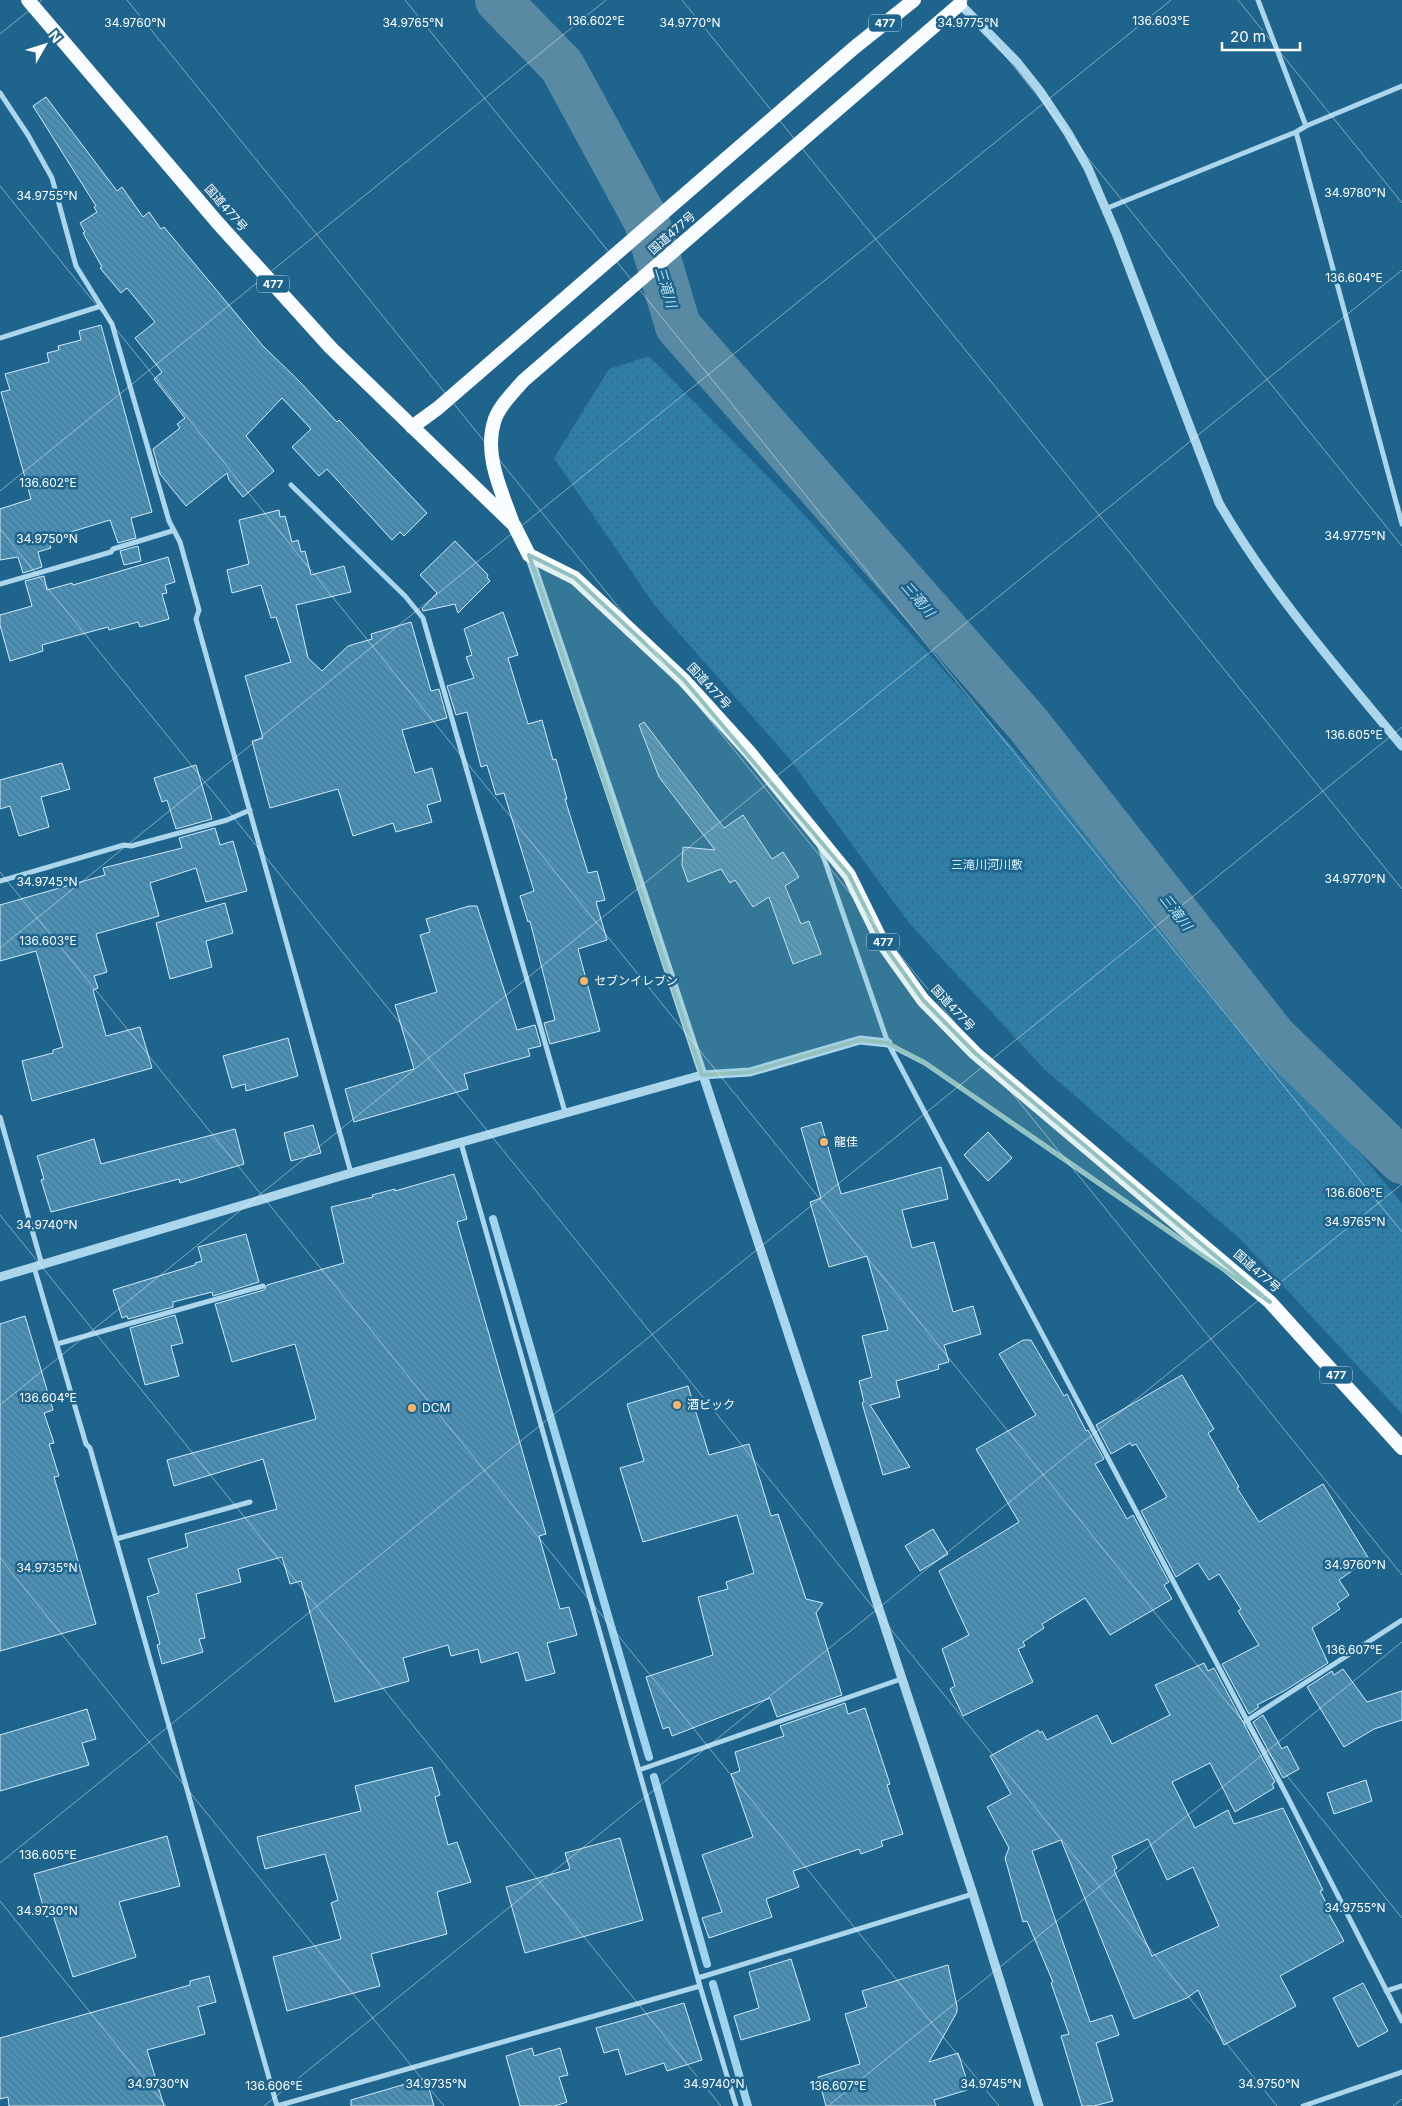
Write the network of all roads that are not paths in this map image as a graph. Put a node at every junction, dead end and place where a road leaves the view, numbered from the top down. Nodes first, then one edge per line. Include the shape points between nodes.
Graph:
1 (28, 0) edge
2 (914, 0) edge
3 (1258, 0) edge
4 (958, 1) edge
5 (1402, 86) edge
6 (0, 93) edge
7 (1306, 126) junction
8 (1296, 132) junction
9 (1105, 209) junction
10 (101, 306) junction
11 (0, 338) edge
12 (412, 427) junction
13 (291, 485) dead end
14 (1402, 524) edge
15 (514, 525) junction
16 (172, 531) junction
17 (529, 555) junction
18 (0, 584) edge
19 (1402, 746) edge
20 (250, 810) junction
21 (816, 835) junction
22 (0, 881) edge
23 (888, 1043) junction
24 (702, 1075) junction
25 (565, 1112) junction
26 (0, 1117) edge
27 (461, 1142) junction
28 (351, 1174) junction
29 (38, 1266) junction
30 (0, 1276) edge
31 (263, 1286) dead end
32 (1270, 1302) junction
33 (57, 1344) junction
34 (1402, 1448) edge
35 (250, 1502) dead end
36 (116, 1539) junction
37 (1402, 1620) edge
38 (901, 1679) junction
39 (1246, 1721) junction
40 (639, 1770) junction
41 (973, 1894) junction
42 (698, 1978) junction
43 (700, 1986) junction
44 (1402, 1986) edge
45 (1386, 1990) junction
46 (1402, 2021) edge
47 (1402, 2072) edge
48 (1307, 2105) edge
49 (277, 2106) edge
50 (736, 2106) edge
51 (1038, 2106) edge

1 - 12 highway, 国道477号 / 477 via 244,252 331,348
2 - 12 highway, 国道477号 / 477
3 - 7 street
4 - 9 street via 1017,62 1040,91 1088,168
4 - 15 highway, 国道477号 / 477 via 523,381 494,421 492,459
5 - 7 street
6 - 10 street via 52,178 76,266
7 - 8 street
8 - 9 street
8 - 14 street
9 - 19 street via 1219,503 1274,589
10 - 11 street
10 - 16 street via 112,324
12 - 15 highway, 国道477号 / 477
13 - 25 street via 405,596 423,618
15 - 17 highway, 国道477号 / 477
16 - 18 street
16 - 20 street via 180,542 199,610 196,619
17 - 21 highway, 国道477号 / 477 via 575,578 677,673 750,753
17 - 24 street via 614,802
20 - 22 street via 227,820
20 - 28 street
21 - 23 street
21 - 32 highway, 国道477号 / 477 via 849,875 883,944 923,1000 975,1052
23 - 24 street via 860,1040 750,1072
23 - 32 street via 925,1063
23 - 39 street
24 - 25 street
24 - 38 street
25 - 27 street
26 - 29 street
27 - 28 street
27 - 40 street
28 - 29 street
29 - 30 street
29 - 33 street
31 - 33 street
32 - 34 highway, 国道477号 / 477
33 - 36 street
35 - 36 street
36 - 49 street
37 - 39 street
38 - 40 street
38 - 41 street
39 - 45 street
40 - 42 street
41 - 42 street
41 - 51 street
42 - 43 street
43 - 49 street
43 - 50 street
44 - 45 street
45 - 46 street
47 - 48 street

